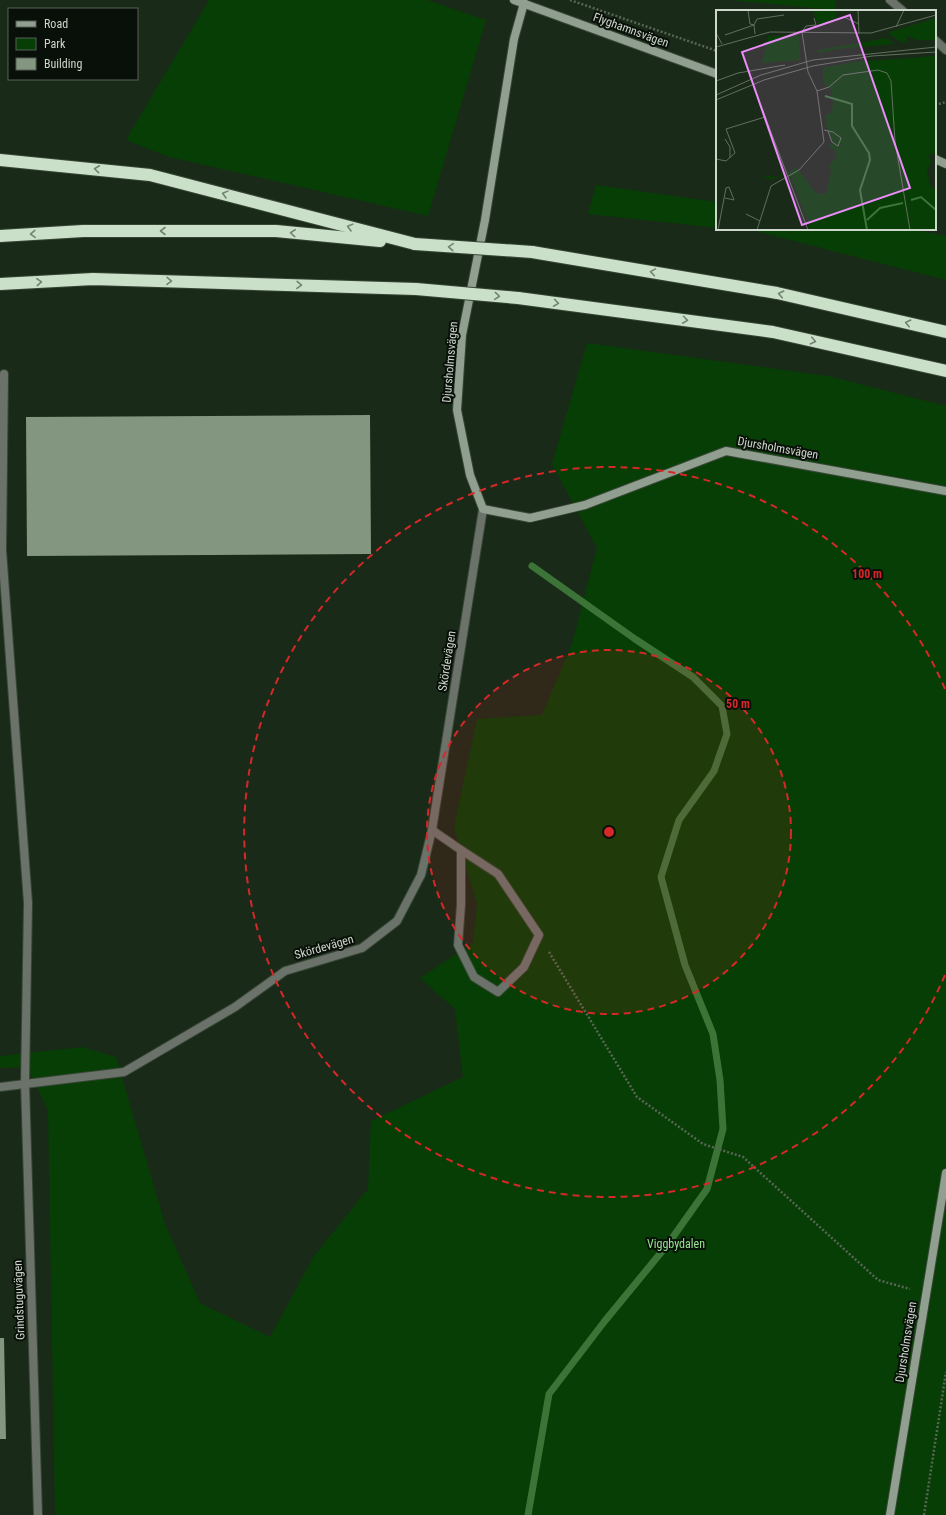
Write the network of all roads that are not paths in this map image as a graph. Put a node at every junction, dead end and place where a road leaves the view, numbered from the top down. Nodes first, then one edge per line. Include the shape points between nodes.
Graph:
1 (514, 0) edge
2 (890, 0) edge
3 (526, 2) edge
4 (901, 10) edge
5 (936, 41) edge
6 (946, 50) edge
7 (716, 74) edge
8 (936, 159) edge
9 (0, 160) edge
10 (946, 164) edge
11 (0, 236) edge
12 (415, 244) junction
13 (0, 284) edge
14 (946, 332) edge
15 (946, 371) edge
16 (4, 374) dead end
17 (946, 491) edge
18 (483, 509) junction
19 (1, 567) edge
20 (432, 830) junction
21 (461, 850) junction
22 (25, 1083) junction
23 (0, 1087) edge
24 (946, 1173) edge
25 (38, 1515) edge
26 (890, 1515) edge

1 - 3 street, Flyghamnsvägen
2 - 4 street
3 - 7 street, Flyghamnsvägen
3 - 18 street, Djursholmsvägen via 514,40 485,220 462,335 457,410 470,475
5 - 6 street
8 - 10 street
12 -> 9 highway via 150,175
12 -> 11 highway via 276,231 83,231
14 -> 12 highway, bridge via 778,292 532,252
13 -> 15 highway, bridge via 93,279 416,289 518,298 773,332
16 - 19 street, Grindstuguvägen
17 - 18 street, Djursholmsvägen via 726,451 571,509 530,518
18 - 20 street, Skördevägen
19 - 22 street, Grindstuguvägen via 28,903
20 - 21 street
20 - 22 street, Skördevägen via 421,875 397,921 362,948 285,971 234,1008 124,1072
21 - 21 street via 498,874 539,935 524,967 498,992 474,977 458,945
22 - 23 street, Skördevägen
22 - 25 street, Grindstuguvägen
24 - 26 street, Djursholmsvägen

